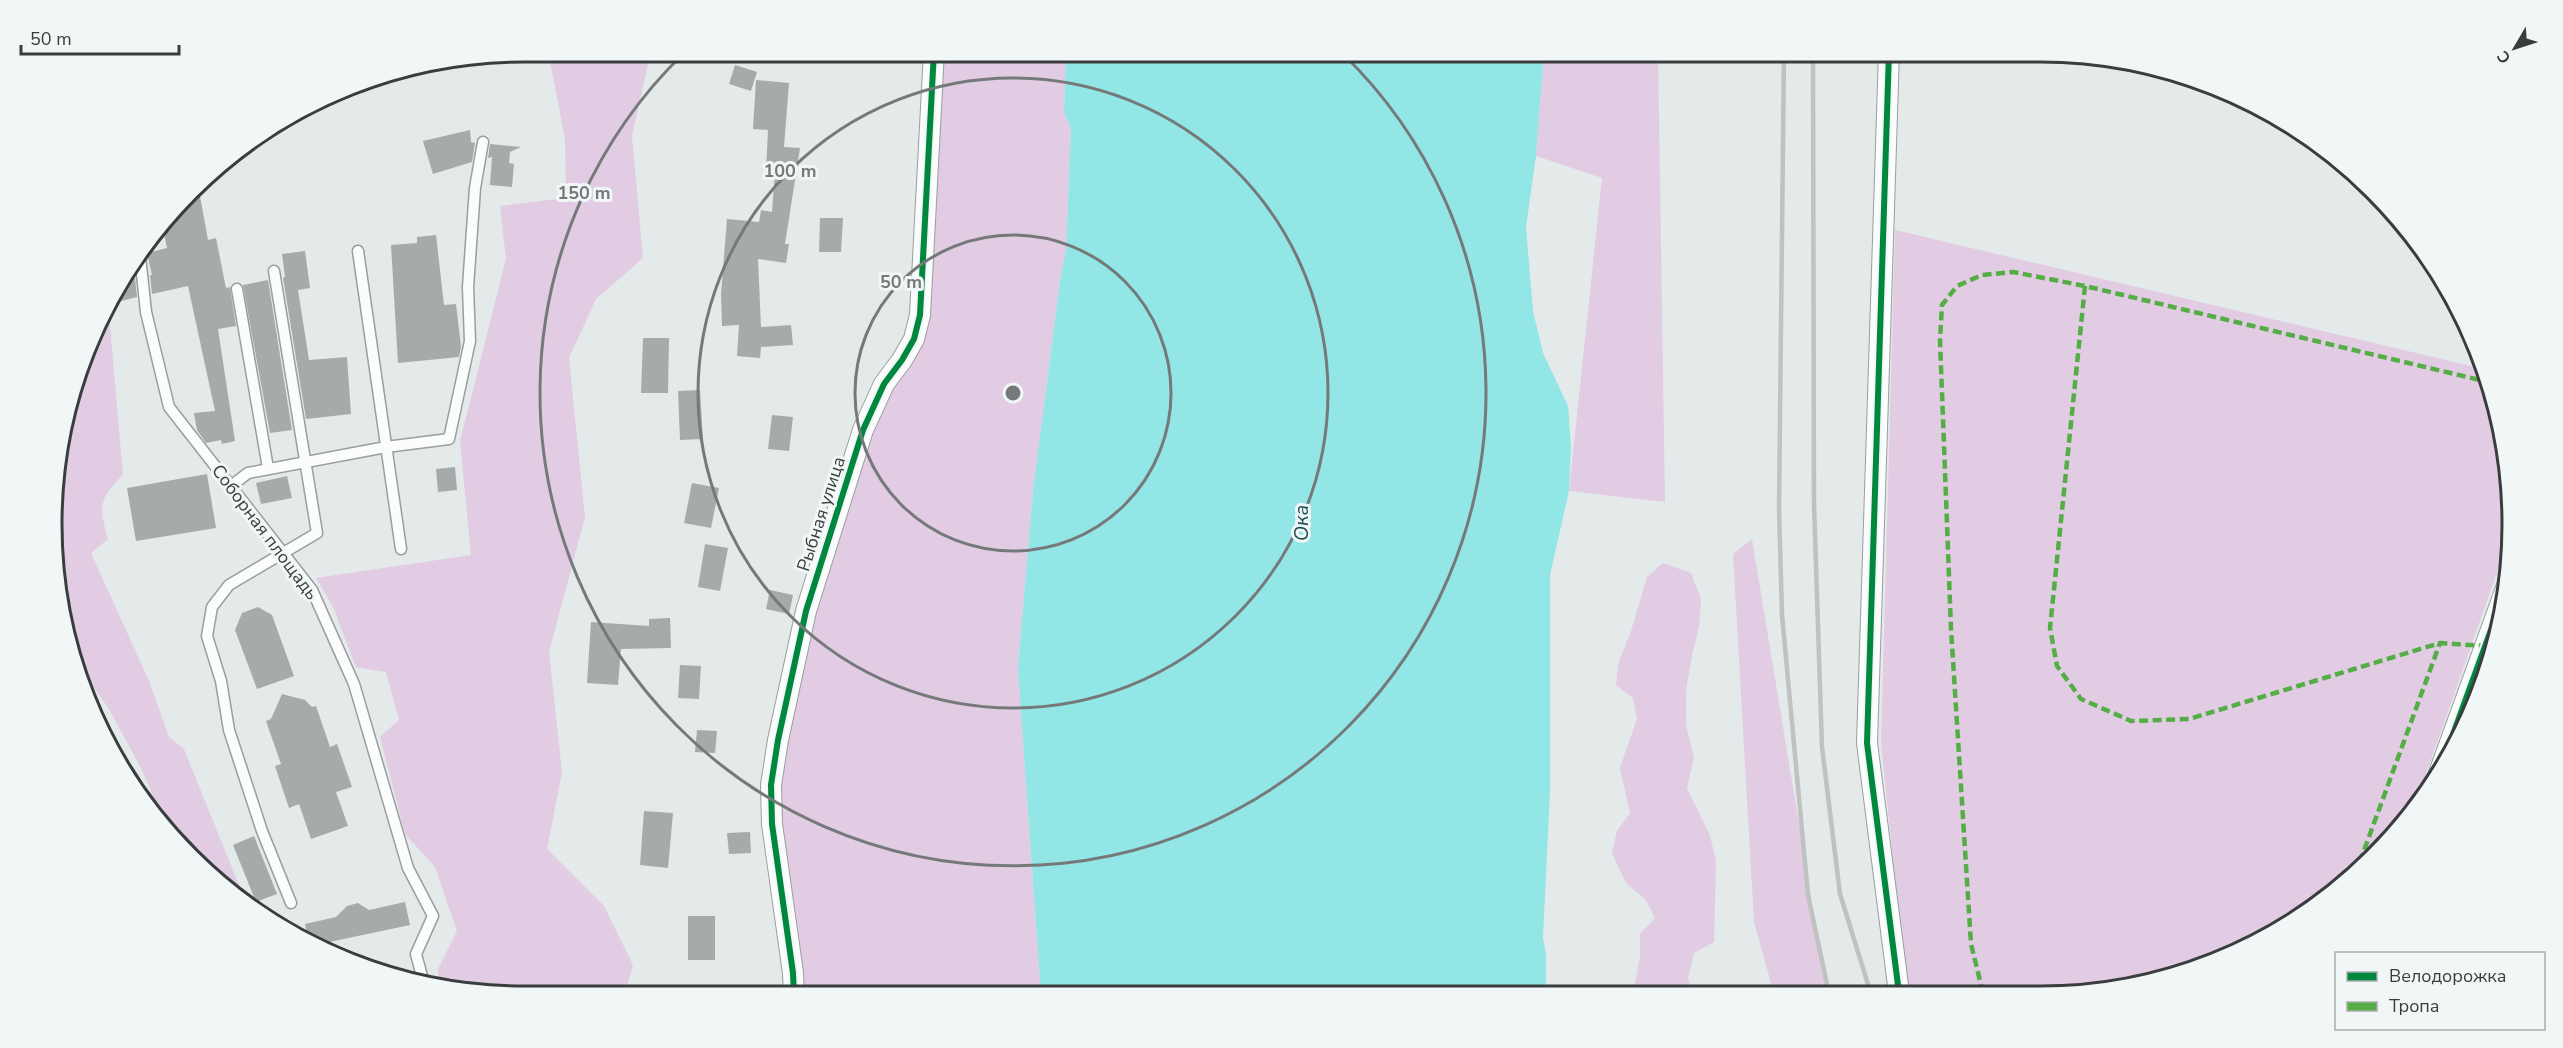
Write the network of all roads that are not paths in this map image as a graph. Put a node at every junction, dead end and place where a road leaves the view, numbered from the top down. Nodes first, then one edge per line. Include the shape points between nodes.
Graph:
1 (933, 62) edge
2 (1889, 62) edge
3 (483, 142) dead end
4 (358, 251) dead end
5 (141, 264) edge
6 (274, 271) dead end
7 (237, 289) dead end
8 (386, 447) junction
9 (307, 461) junction
10 (268, 468) junction
11 (231, 486) junction
12 (401, 549) dead end
13 (284, 553) junction
14 (2478, 669) edge
15 (2470, 690) edge
16 (291, 903) dead end
17 (422, 975) edge
18 (794, 986) edge
19 (1898, 986) edge

1 - 18 street, Рыбная улица via 920,315 914,339 873,405 845,486 806,611 771,785 772,824
2 - 19 street via 1867,743
3 - 8 lane via 468,287 470,341 449,439
4 - 8 lane
5 - 11 lane, Соборная площадь via 146,312 169,407
6 - 9 lane
7 - 10 lane
8 - 9 lane
8 - 12 lane
9 - 10 lane
9 - 13 lane via 317,533
10 - 11 lane via 248,473
11 - 13 lane, Соборная площадь
13 - 16 lane via 229,585 212,606 207,636 221,681 229,730 262,831
13 - 17 lane, Соборная площадь via 312,590 354,684 408,868 433,916 416,954
14 - 15 street

